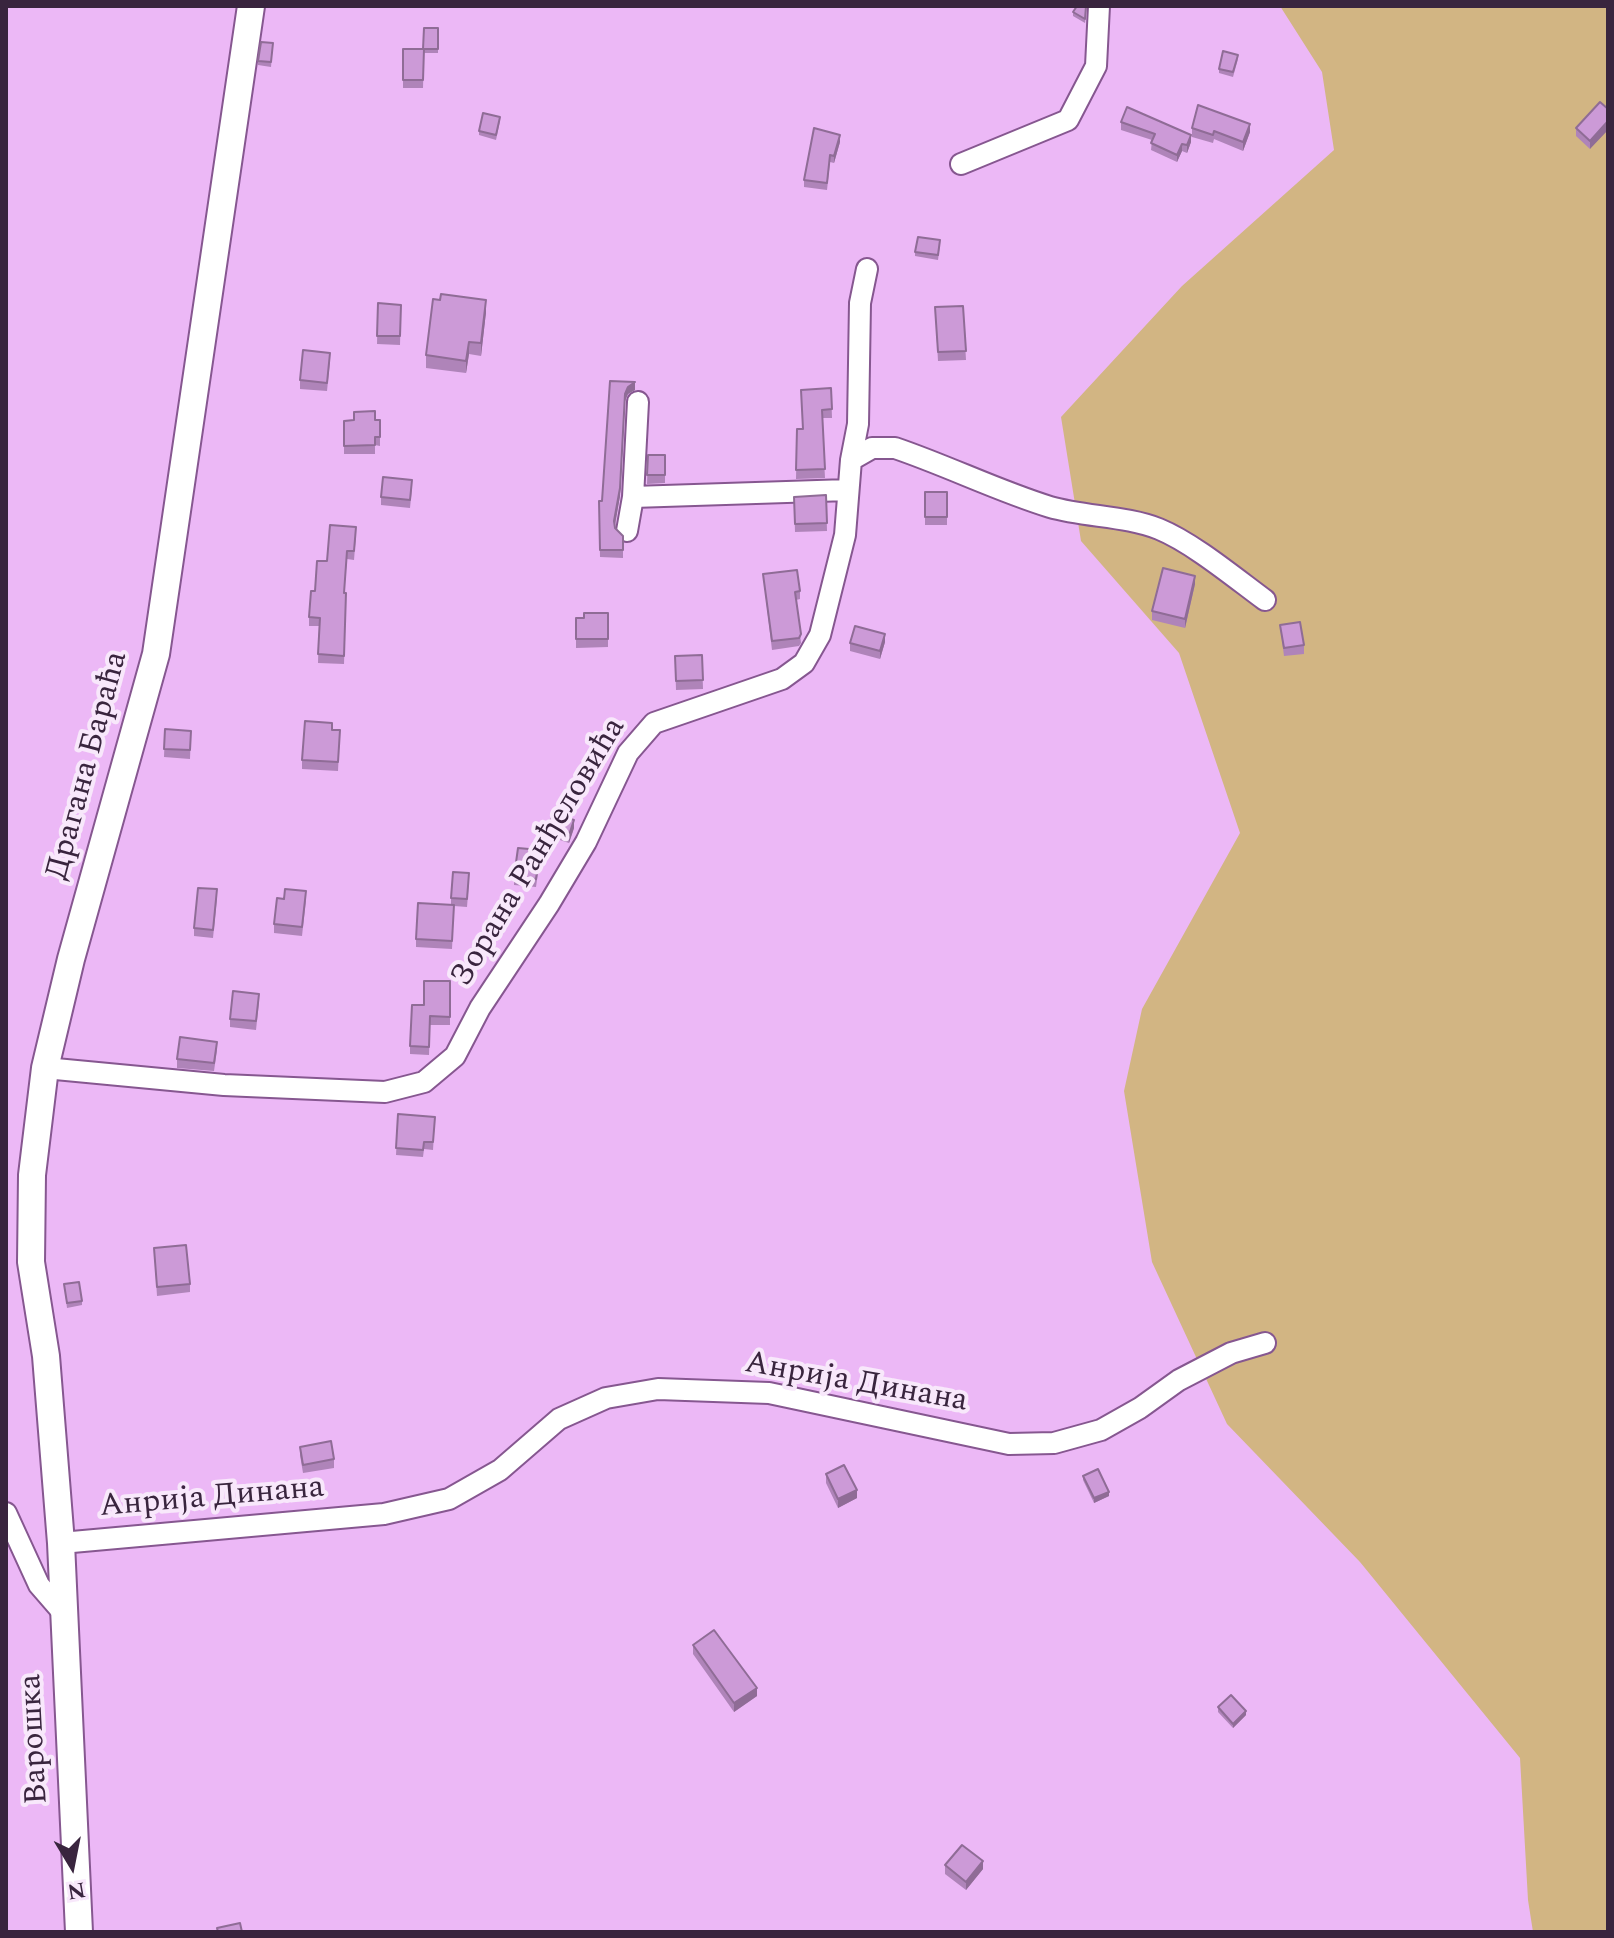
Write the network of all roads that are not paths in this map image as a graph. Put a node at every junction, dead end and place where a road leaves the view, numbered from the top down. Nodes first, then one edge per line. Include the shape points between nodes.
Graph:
1 (251, 6) edge
2 (1099, 6) edge
3 (961, 164) dead end
4 (867, 269) dead end
5 (638, 402) dead end
6 (851, 460) junction
7 (848, 490) junction
8 (633, 497) junction
9 (627, 531) dead end
10 (1265, 600) dead end
11 (45, 1068) junction
12 (1265, 1343) dead end
13 (6, 1513) edge
14 (61, 1543) junction
15 (65, 1615) junction
16 (79, 1932) edge

1 - 11 street, Драгана Бараћа via 156,654
2 - 3 street via 1096,66 1068,120
4 - 6 street, Зорана Ранђеловића via 860,303 858,424
5 - 8 street
6 - 7 street, Зорана Ранђеловића
6 - 10 street via 872,448 895,448 1049,506 1159,529
7 - 8 street
7 - 11 street, Зорана Ранђеловића via 845,535 820,635 804,663 782,679 654,723 628,753 586,842 455,1056 424,1082 385,1092 224,1085
8 - 9 street
11 - 14 street, Драгана Бараћа via 32,1175 31,1262 46,1356
12 - 14 street, Анрија Динана via 1192,1373 1101,1430 1054,1443 1009,1444 769,1393 658,1389 606,1398 559,1419 500,1470 449,1499 384,1514
13 - 15 street via 39,1585
14 - 15 street, Варошка
15 - 16 street, Варошка

